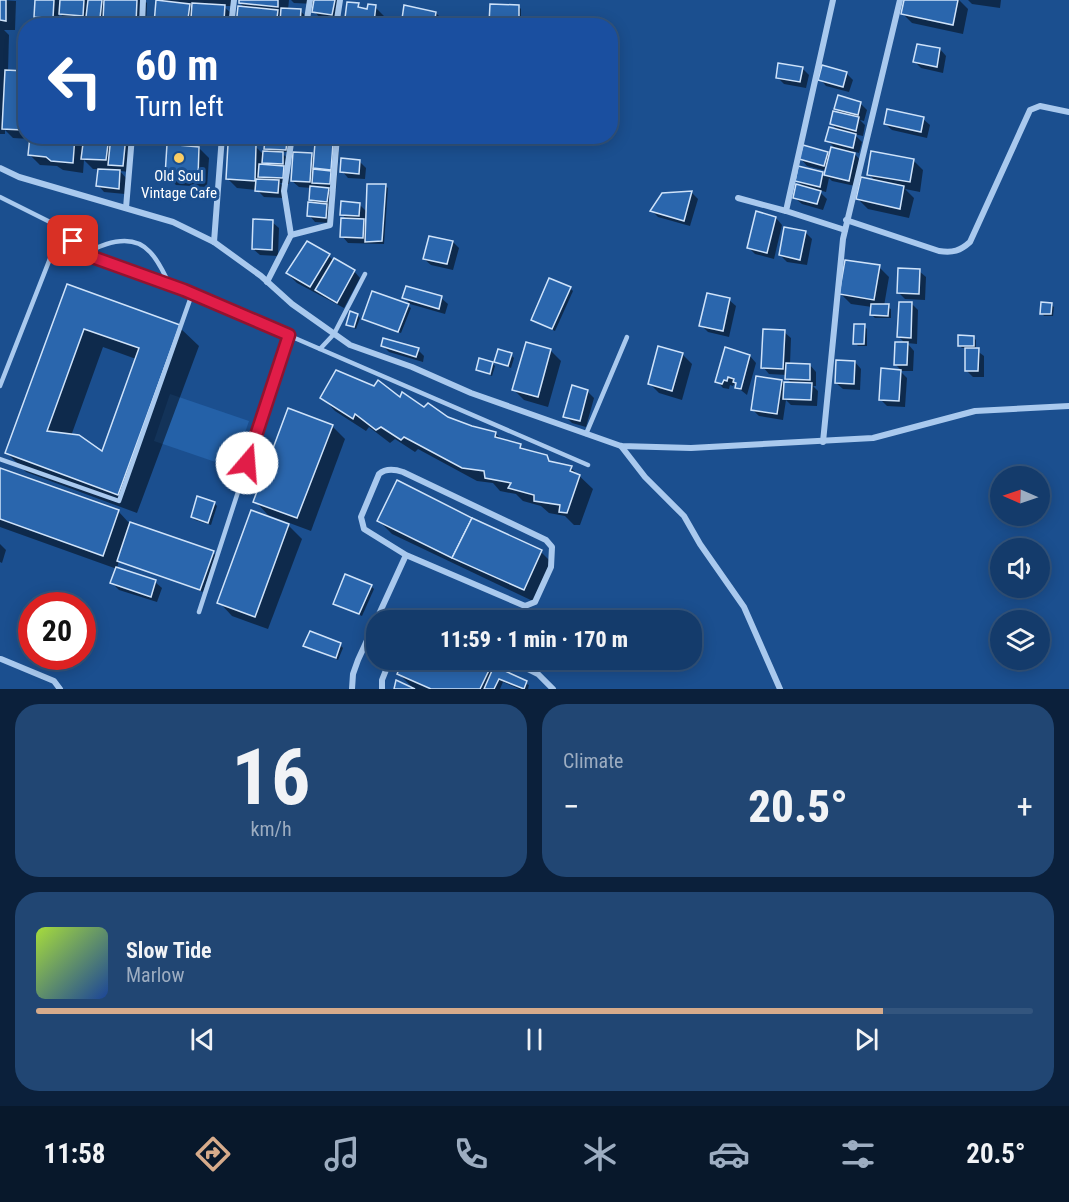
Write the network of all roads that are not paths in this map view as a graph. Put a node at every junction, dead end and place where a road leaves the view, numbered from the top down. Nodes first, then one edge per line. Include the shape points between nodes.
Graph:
1 (143, 0) edge
2 (234, 0) edge
3 (310, 0) edge
4 (340, 0) edge
5 (833, 0) edge
6 (900, 0) edge
7 (142, 18) edge
8 (232, 18) edge
9 (307, 18) edge
10 (337, 18) edge
11 (1069, 112) edge
12 (131, 144) edge
13 (221, 144) edge
14 (291, 144) edge
15 (336, 144) edge
16 (0, 168) edge
17 (0, 197) edge
18 (738, 198) dead end
19 (126, 208) junction
20 (786, 211) junction
21 (846, 220) junction
22 (62, 228) junction
23 (845, 230) junction
24 (291, 235) junction
25 (213, 242) junction
26 (84, 254) junction
27 (365, 274) dead end
28 (267, 282) junction
29 (170, 285) junction
30 (192, 294) junction
31 (334, 334) junction
32 (289, 335) junction
33 (627, 337) dead end
34 (320, 349) junction
35 (0, 386) edge
36 (1069, 406) edge
37 (586, 434) junction
38 (823, 442) junction
39 (621, 446) junction
40 (0, 459) edge
41 (588, 465) dead end
42 (406, 555) junction
43 (199, 612) dead end
44 (0, 660) edge
45 (386, 670) edge
46 (530, 670) edge
47 (60, 689) edge
48 (352, 689) edge
49 (382, 689) edge
50 (553, 689) edge
51 (780, 689) edge

1 - 7 street
2 - 8 street
3 - 9 street
4 - 10 street
5 - 20 street
6 - 21 street
11 - 21 street via 1040,106 1029,110 970,242 962,250 939,251
12 - 19 street
13 - 25 street
14 - 24 street via 284,191
15 - 24 street via 330,225
16 - 19 street
17 - 22 lane
18 - 20 street
19 - 25 street via 173,222
20 - 23 street
21 - 23 street
22 - 26 lane
22 - 35 lane
23 - 38 street
24 - 28 street
25 - 28 street
26 - 29 lane
26 - 29 lane via 101,244 134,242 150,252
27 - 31 lane
28 - 31 street
29 - 30 lane
30 - 32 lane
30 - 40 lane via 119,501
31 - 34 lane
31 - 37 street via 350,345
32 - 34 lane
32 - 43 lane
33 - 37 lane
34 - 41 lane
36 - 38 street via 975,411 873,438
37 - 39 street
38 - 39 street via 691,448
39 - 51 street via 684,516 744,607
42 - 42 street via 364,529 361,523 383,471 403,472 546,540 553,554 535,602 525,606
42 - 48 street via 358,660
44 - 47 street via 54,681
45 - 49 street
46 - 50 street

